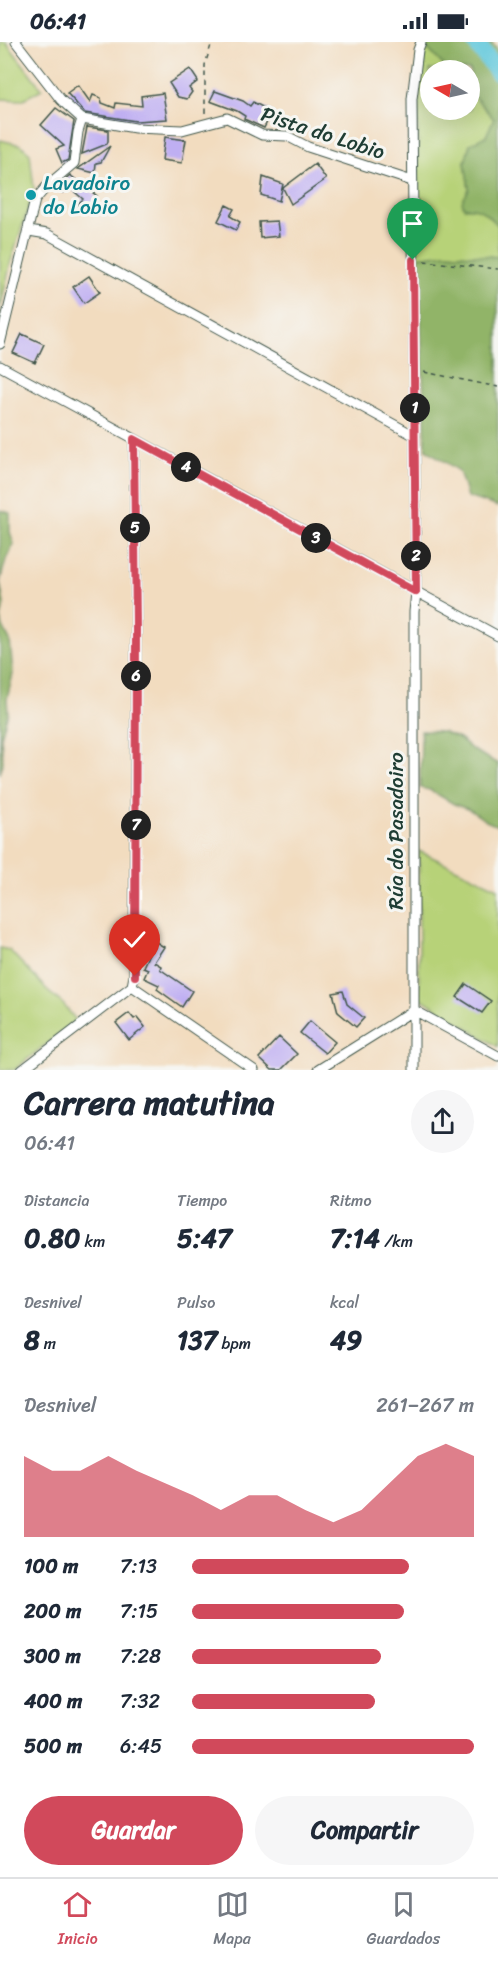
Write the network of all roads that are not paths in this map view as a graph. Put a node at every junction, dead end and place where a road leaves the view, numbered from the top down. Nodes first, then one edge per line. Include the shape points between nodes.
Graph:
1 (16, 42) edge
2 (421, 42) edge
3 (82, 119) junction
4 (412, 181) junction
5 (29, 231) junction
6 (0, 345) edge
7 (0, 366) edge
8 (415, 436) junction
9 (134, 439) junction
10 (416, 592) junction
11 (498, 636) edge
12 (132, 986) junction
13 (414, 1010) junction
14 (498, 1056) edge
15 (22, 1070) edge
16 (254, 1070) edge
17 (318, 1070) edge
18 (414, 1070) edge

1 - 3 street via 61,100
2 - 4 street, Rúa do Pasadoiro via 412,99
3 - 4 street, Pista do Lobio via 135,128 182,130 221,118 232,119 262,135 287,136 308,147
3 - 5 street via 75,163 39,193
4 - 8 street, Rúa do Pasadoiro
5 - 6 street
5 - 8 street via 47,234
7 - 9 street
8 - 10 street, Rúa do Pasadoiro
9 - 10 street
9 - 12 street via 136,783
10 - 11 street
10 - 13 street, Rúa do Pasadoiro
12 - 15 street
12 - 16 street
13 - 14 street
13 - 17 street
13 - 18 street, Rúa do Pasadoiro

